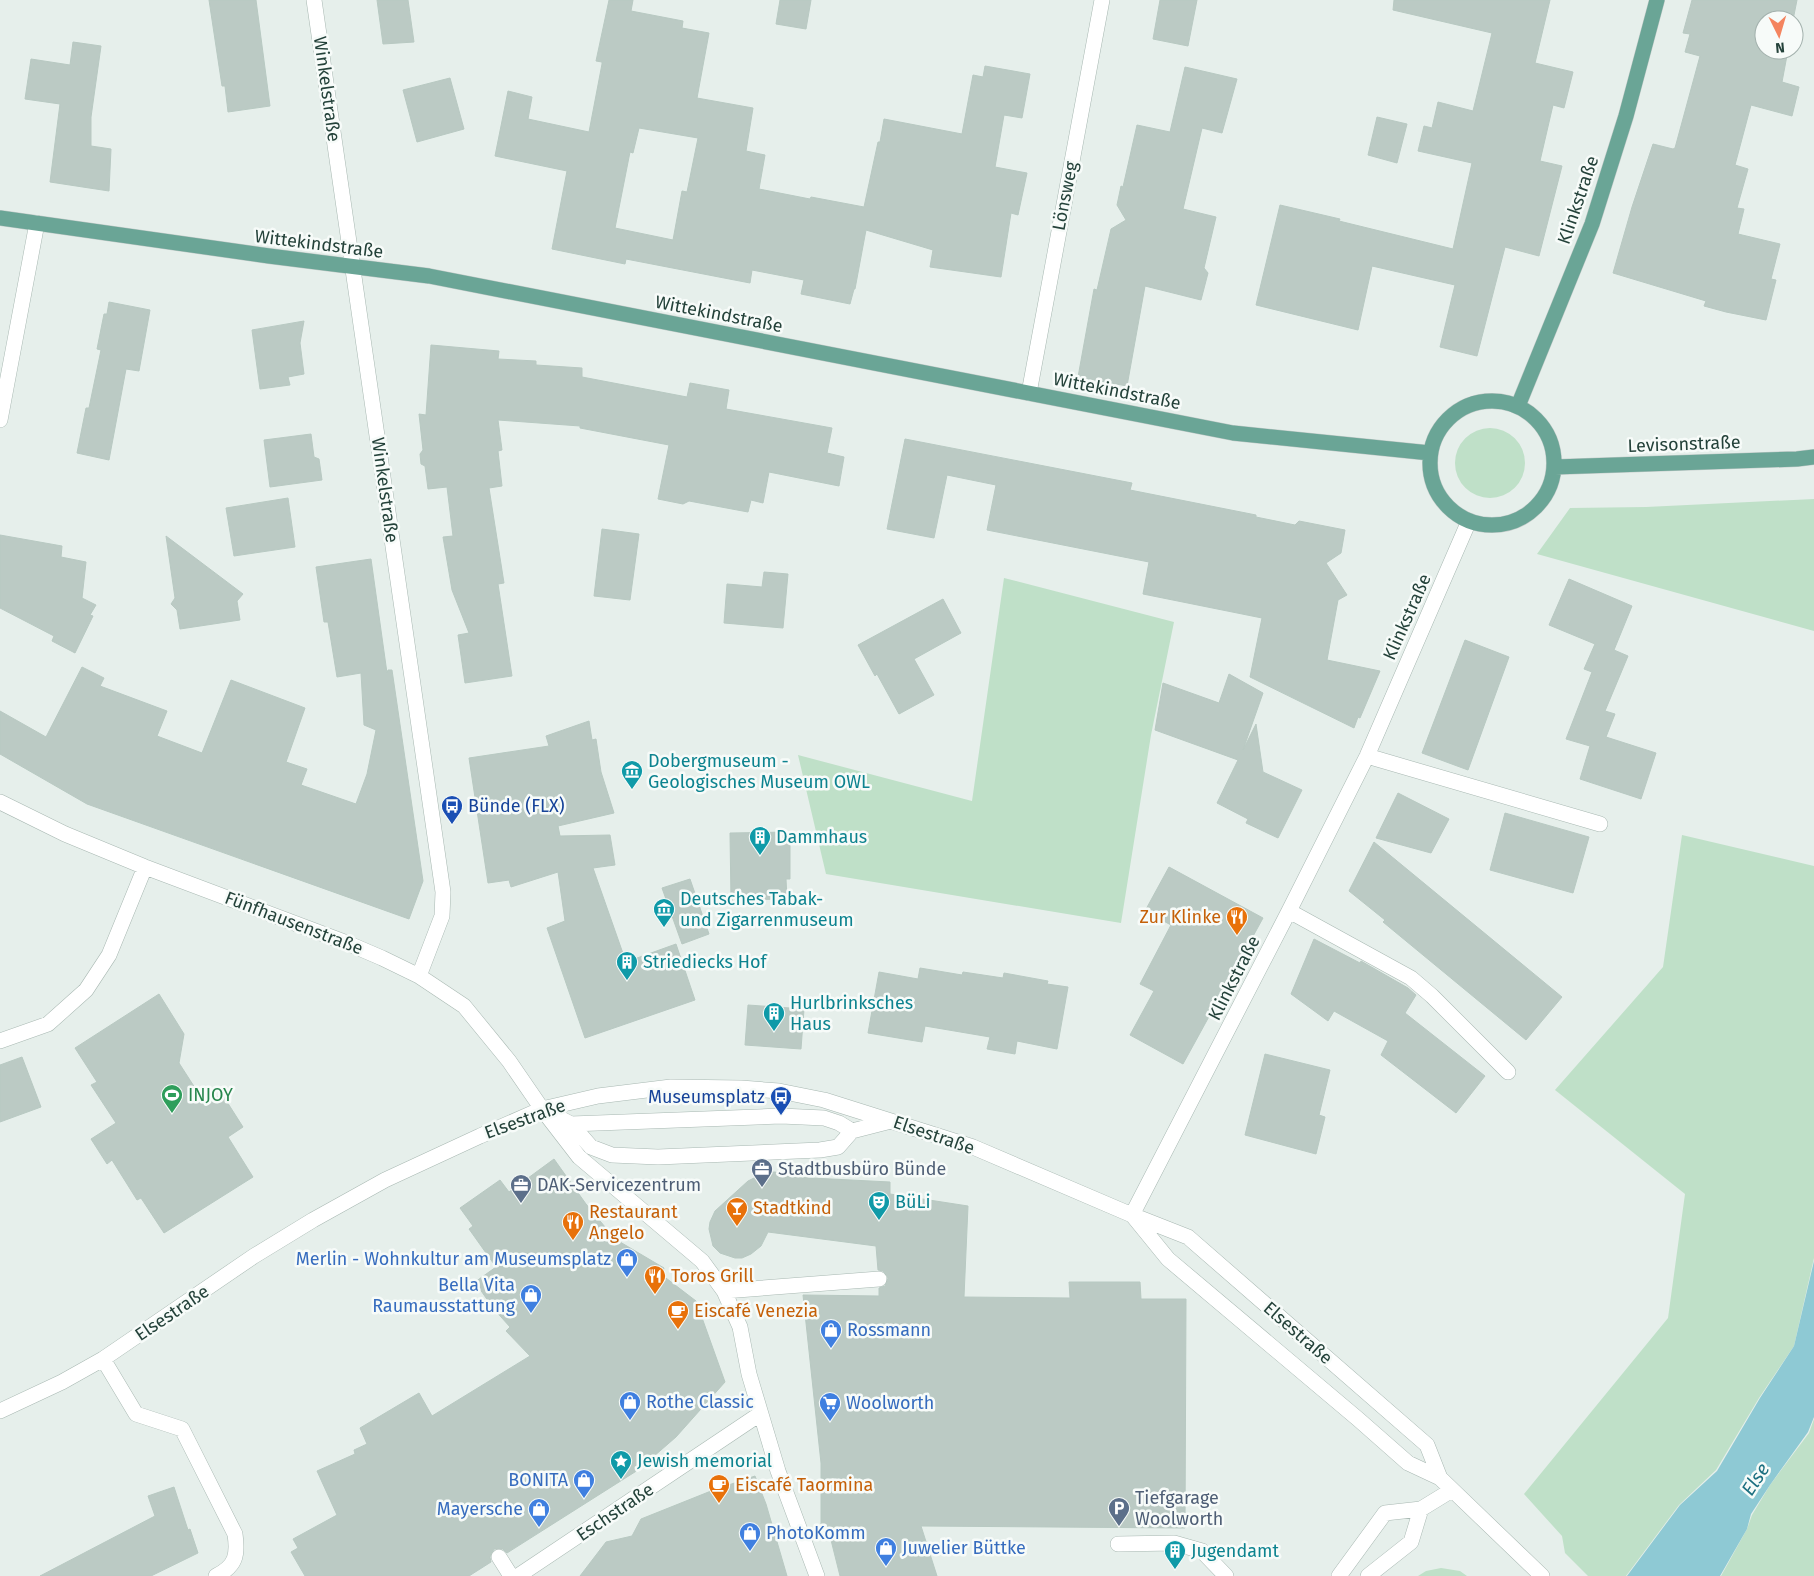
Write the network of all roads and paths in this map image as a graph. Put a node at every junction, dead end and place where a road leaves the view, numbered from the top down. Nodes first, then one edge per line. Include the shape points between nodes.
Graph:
1 (314, 0) edge
2 (1102, 0) edge
3 (1657, 0) edge
4 (0, 218) edge
5 (37, 223) junction
6 (352, 268) junction
7 (1029, 393) junction
8 (1518, 406) junction
9 (0, 420) edge
10 (1430, 453) junction
11 (1814, 456) edge
12 (1555, 466) junction
13 (1469, 521) junction
14 (1367, 756) junction
15 (0, 802) edge
16 (1600, 824) dead end
17 (146, 866) junction
18 (1289, 912) junction
19 (419, 976) junction
20 (0, 1041) edge
21 (1508, 1072) dead end
22 (542, 1109) junction
23 (892, 1120) junction
24 (570, 1124) junction
25 (852, 1131) junction
26 (1132, 1215) junction
27 (879, 1279) dead end
28 (724, 1291) junction
29 (103, 1359) junction
30 (0, 1412) edge
31 (760, 1414) junction
32 (1440, 1478) junction
33 (1452, 1490) junction
34 (1421, 1509) junction
35 (1118, 1544) dead end
36 (498, 1557) dead end
37 (216, 1576) edge
38 (511, 1576) edge
39 (518, 1576) edge
40 (817, 1576) edge
41 (1226, 1576) edge
42 (1340, 1576) edge
43 (1368, 1576) edge
44 (1542, 1576) edge

1 - 6 street, Winkelstraße
2 - 7 street, Lönsweg
3 - 8 main road, Klinkstraße via 1626,116 1592,224
4 - 5 main road, Wittekindstraße
5 - 6 main road, Wittekindstraße
5 - 9 street
6 - 7 main road, Wittekindstraße via 429,276
6 - 19 street, Winkelstraße via 443,892 442,916
7 - 10 main road, Wittekindstraße via 1233,433
8 - 10 main road via 1500,400 1481,400 1462,407 1441,426
8 - 12 main road via 1534,416 1546,430
10 - 13 main road via 1430,474 1437,494 1451,510
11 - 12 main road, Levisonstraße
12 - 13 main road via 1551,485 1541,503 1526,516 1508,524 1488,525
13 - 14 street, Klinkstraße
14 - 16 street
14 - 18 street, Klinkstraße
15 - 17 street, Fünfhausenstraße via 58,831
17 - 19 street, Fünfhausenstraße via 347,942
17 - 20 street via 109,955 86,990 48,1024
18 - 21 street via 1411,978
18 - 26 street, Klinkstraße
19 - 22 street, Fünfhausenstraße via 464,1006 510,1061
22 - 23 street, Elsestraße via 598,1096 671,1087 741,1088 824,1100
22 - 24 street
22 - 28 street via 579,1157 702,1261
22 - 29 street, Elsestraße via 385,1180 313,1220 254,1256
23 - 25 street
23 - 26 street, Elsestraße via 973,1147
24 - 25 street via 781,1116 824,1118
24 - 25 street via 591,1147 612,1155 658,1157 820,1150 838,1147
26 - 32 street, Elsestraße via 1168,1258 1408,1463
26 - 32 street, Elsestraße via 1188,1237 1427,1445
27 - 28 street
28 - 31 street via 740,1327
29 - 30 street, Elsestraße
29 - 37 street via 136,1414 182,1429 235,1534 237,1548 232,1564
31 - 39 street, Eschstraße
31 - 40 street
32 - 33 street, Elsestraße
33 - 34 street
33 - 44 street, Elsestraße
34 - 42 street via 1385,1513
34 - 43 street via 1411,1542
35 - 41 street via 1174,1543 1202,1551
36 - 38 street

